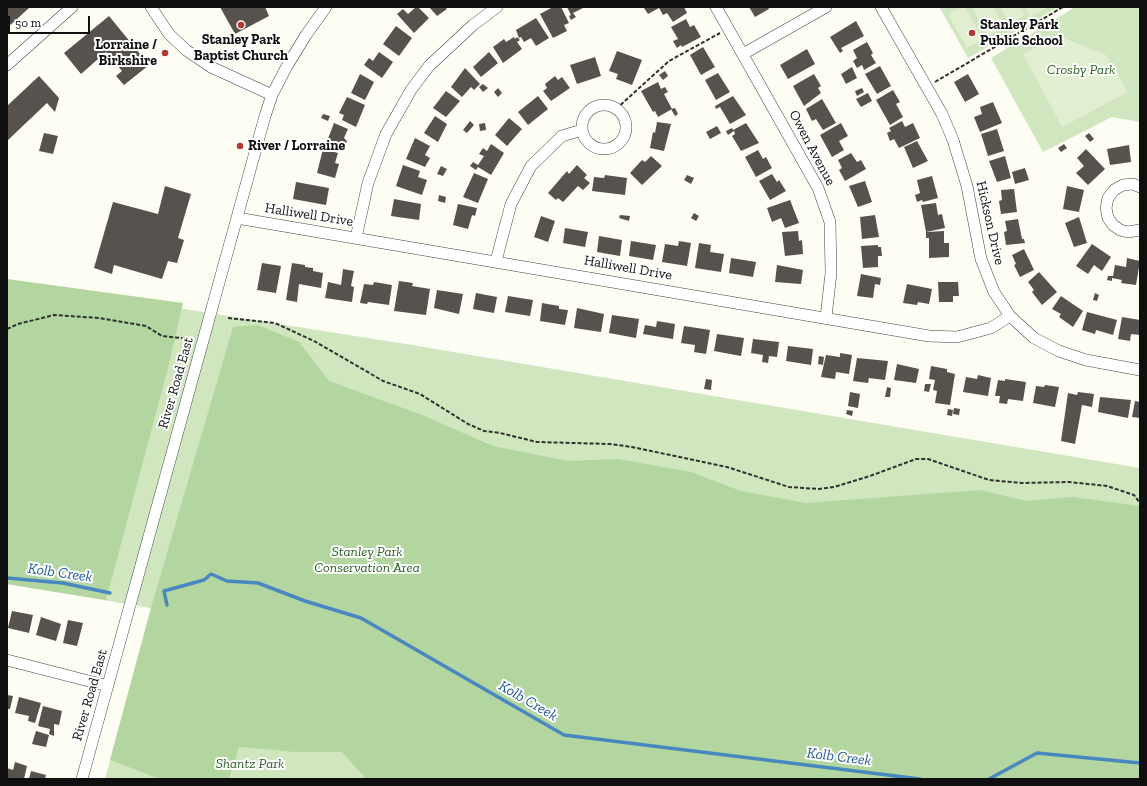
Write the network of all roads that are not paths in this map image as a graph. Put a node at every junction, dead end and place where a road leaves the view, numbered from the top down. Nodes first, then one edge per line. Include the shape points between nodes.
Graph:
1 (72, 7) edge
2 (151, 7) edge
3 (326, 7) edge
4 (497, 7) edge
5 (716, 7) edge
6 (826, 7) edge
7 (881, 7) edge
8 (743, 54) junction
9 (7, 65) edge
10 (272, 95) junction
11 (582, 130) junction
12 (1140, 187) edge
13 (237, 218) junction
14 (1140, 230) edge
15 (356, 238) junction
16 (496, 261) junction
17 (1010, 316) junction
18 (826, 318) junction
19 (1140, 370) edge
20 (7, 660) edge
21 (108, 686) junction
22 (82, 779) edge

1 - 9 street
2 - 10 street via 169,34 186,50 211,67
3 - 10 street, River Road East via 306,35
4 - 15 street via 473,25 429,66 411,90 386,134 368,183
5 - 8 street, Owen Avenue
6 - 8 street
7 - 17 street, Hickson Drive via 942,114 953,140 967,186 981,259 994,292
8 - 18 street, Owen Avenue via 818,188 830,222 831,273
10 - 13 street, River Road East
11 - 11 street via 584,137 594,147 601,149 612,148 619,143 626,129 622,114 616,108 599,105 585,116
11 - 16 street via 562,136 531,166 511,204
12 - 14 street via 1133,184 1123,185 1114,190 1108,198 1106,208 1112,225 1128,232
13 - 15 street, Halliwell Drive
13 - 21 street, River Road East
15 - 16 street, Halliwell Drive
16 - 18 street, Halliwell Drive
17 - 18 street, Halliwell Drive via 991,328 957,337 929,336
17 - 19 street, Hickson Drive via 1034,338 1059,350 1086,360
20 - 21 street
21 - 22 street, River Road East

